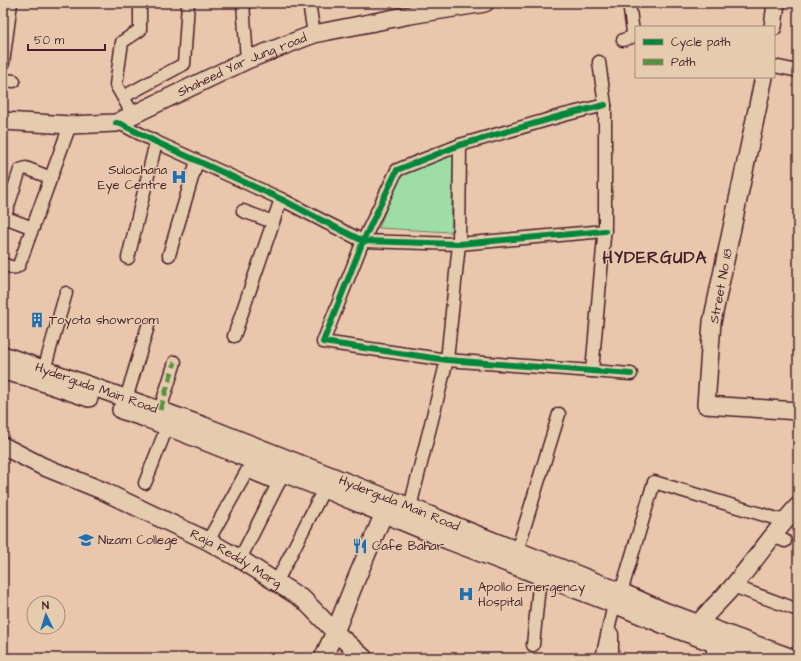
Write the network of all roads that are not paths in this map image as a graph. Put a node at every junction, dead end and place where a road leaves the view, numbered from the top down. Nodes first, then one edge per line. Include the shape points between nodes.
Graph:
1 (11, 3) edge
2 (140, 3) edge
3 (188, 3) edge
4 (243, 3) edge
5 (309, 3) edge
6 (485, 3) edge
7 (628, 3) edge
8 (776, 3) edge
9 (773, 26) edge
10 (314, 34) junction
11 (623, 40) dead end
12 (247, 60) junction
13 (599, 62) dead end
14 (3, 63) edge
15 (775, 66) edge
16 (798, 71) edge
17 (764, 78) edge
18 (123, 97) junction
19 (605, 105) junction
20 (133, 115) junction
21 (3, 121) edge
22 (116, 124) junction
23 (70, 125) junction
24 (156, 142) junction
25 (460, 145) junction
26 (197, 161) junction
27 (51, 178) junction
28 (281, 199) junction
29 (243, 211) dead end
30 (4, 219) edge
31 (273, 222) junction
32 (33, 228) junction
33 (605, 230) junction
34 (363, 241) junction
35 (458, 244) junction
36 (169, 255) dead end
37 (128, 258) dead end
38 (3, 264) edge
39 (66, 292) dead end
40 (148, 326) dead end
41 (234, 336) dead end
42 (3, 355) edge
43 (447, 360) junction
44 (174, 362) dead end
45 (44, 370) junction
46 (592, 371) junction
47 (3, 372) edge
48 (631, 374) dead end
49 (126, 399) junction
50 (160, 410) junction
51 (798, 411) edge
52 (559, 414) dead end
53 (167, 427) junction
54 (3, 446) edge
55 (281, 478) junction
56 (145, 484) dead end
57 (324, 489) junction
58 (798, 506) edge
59 (410, 507) junction
60 (384, 513) junction
61 (784, 521) junction
62 (208, 541) junction
63 (517, 551) junction
64 (240, 559) junction
65 (540, 576) junction
66 (276, 583) junction
67 (733, 586) junction
68 (615, 604) junction
69 (798, 610) edge
70 (696, 629) junction
71 (335, 632) junction
72 (533, 645) dead end
73 (713, 650) edge
74 (323, 658) edge
75 (364, 658) edge
76 (602, 658) edge
77 (612, 658) edge
78 (756, 658) edge
79 (792, 658) edge

1 - 14 street
2 - 18 street via 140,30 122,42 116,85
3 - 18 street via 184,64
4 - 12 street
5 - 10 street
6 - 10 street, Shaheed Yar Jung road
7 - 11 street via 634,32 632,37
8 - 9 street
10 - 12 street, Shaheed Yar Jung road
12 - 20 street, Shaheed Yar Jung road
13 - 19 street
15 - 16 street
17 - 51 street, Street No 18 via 712,322 706,406
18 - 20 street
19 - 25 street
19 - 33 street
20 - 22 street, Shaheed Yar Jung road
21 - 23 street, Shaheed Yar Jung road
22 - 23 street, Shaheed Yar Jung road
22 - 24 street via 121,124
23 - 27 street
24 - 26 street
24 - 37 street
25 - 34 street via 397,170
25 - 35 street
26 - 28 street
26 - 36 street
27 - 30 street via 26,168 20,170
27 - 32 street
28 - 31 street
28 - 34 street
29 - 31 street
30 - 32 street
31 - 41 street
32 - 38 street via 19,265 13,268
33 - 35 street
33 - 46 street
34 - 35 street
34 - 43 street via 323,342
35 - 43 street
39 - 45 street
40 - 49 street
42 - 45 street, Hyderguda Main Road
43 - 46 street
43 - 59 street
44 - 50 street
45 - 49 street, Hyderguda Main Road
46 - 48 street
47 - 53 street, Hyderguda Main Road via 34,380
49 - 50 street, Hyderguda Main Road
50 - 59 street, Hyderguda Main Road
52 - 63 street
53 - 55 street, Hyderguda Main Road via 234,453
53 - 56 street
54 - 62 street, Raja Reddy Marg
55 - 57 street, Hyderguda Main Road
55 - 62 street via 247,471
55 - 64 street
57 - 60 street, Hyderguda Main Road
57 - 66 street
58 - 61 street
59 - 63 street, Hyderguda Main Road via 474,530
60 - 65 street, Hyderguda Main Road
60 - 71 street
61 - 67 street via 779,538
61 - 68 street via 654,482
62 - 64 street, Raja Reddy Marg
63 - 68 street, Hyderguda Main Road
64 - 66 street, Raja Reddy Marg
65 - 68 street, Hyderguda Main Road
65 - 72 street
66 - 71 street, Raja Reddy Marg via 304,600
67 - 69 street
67 - 70 street
68 - 70 street, Hyderguda Main Road via 664,611
68 - 76 street
68 - 77 street
70 - 73 street, Hyderguda Main Road
70 - 79 street, Hyderguda Main Road
71 - 74 street
71 - 75 street, Raja Reddy Marg
73 - 78 street, Hyderguda Main Road

